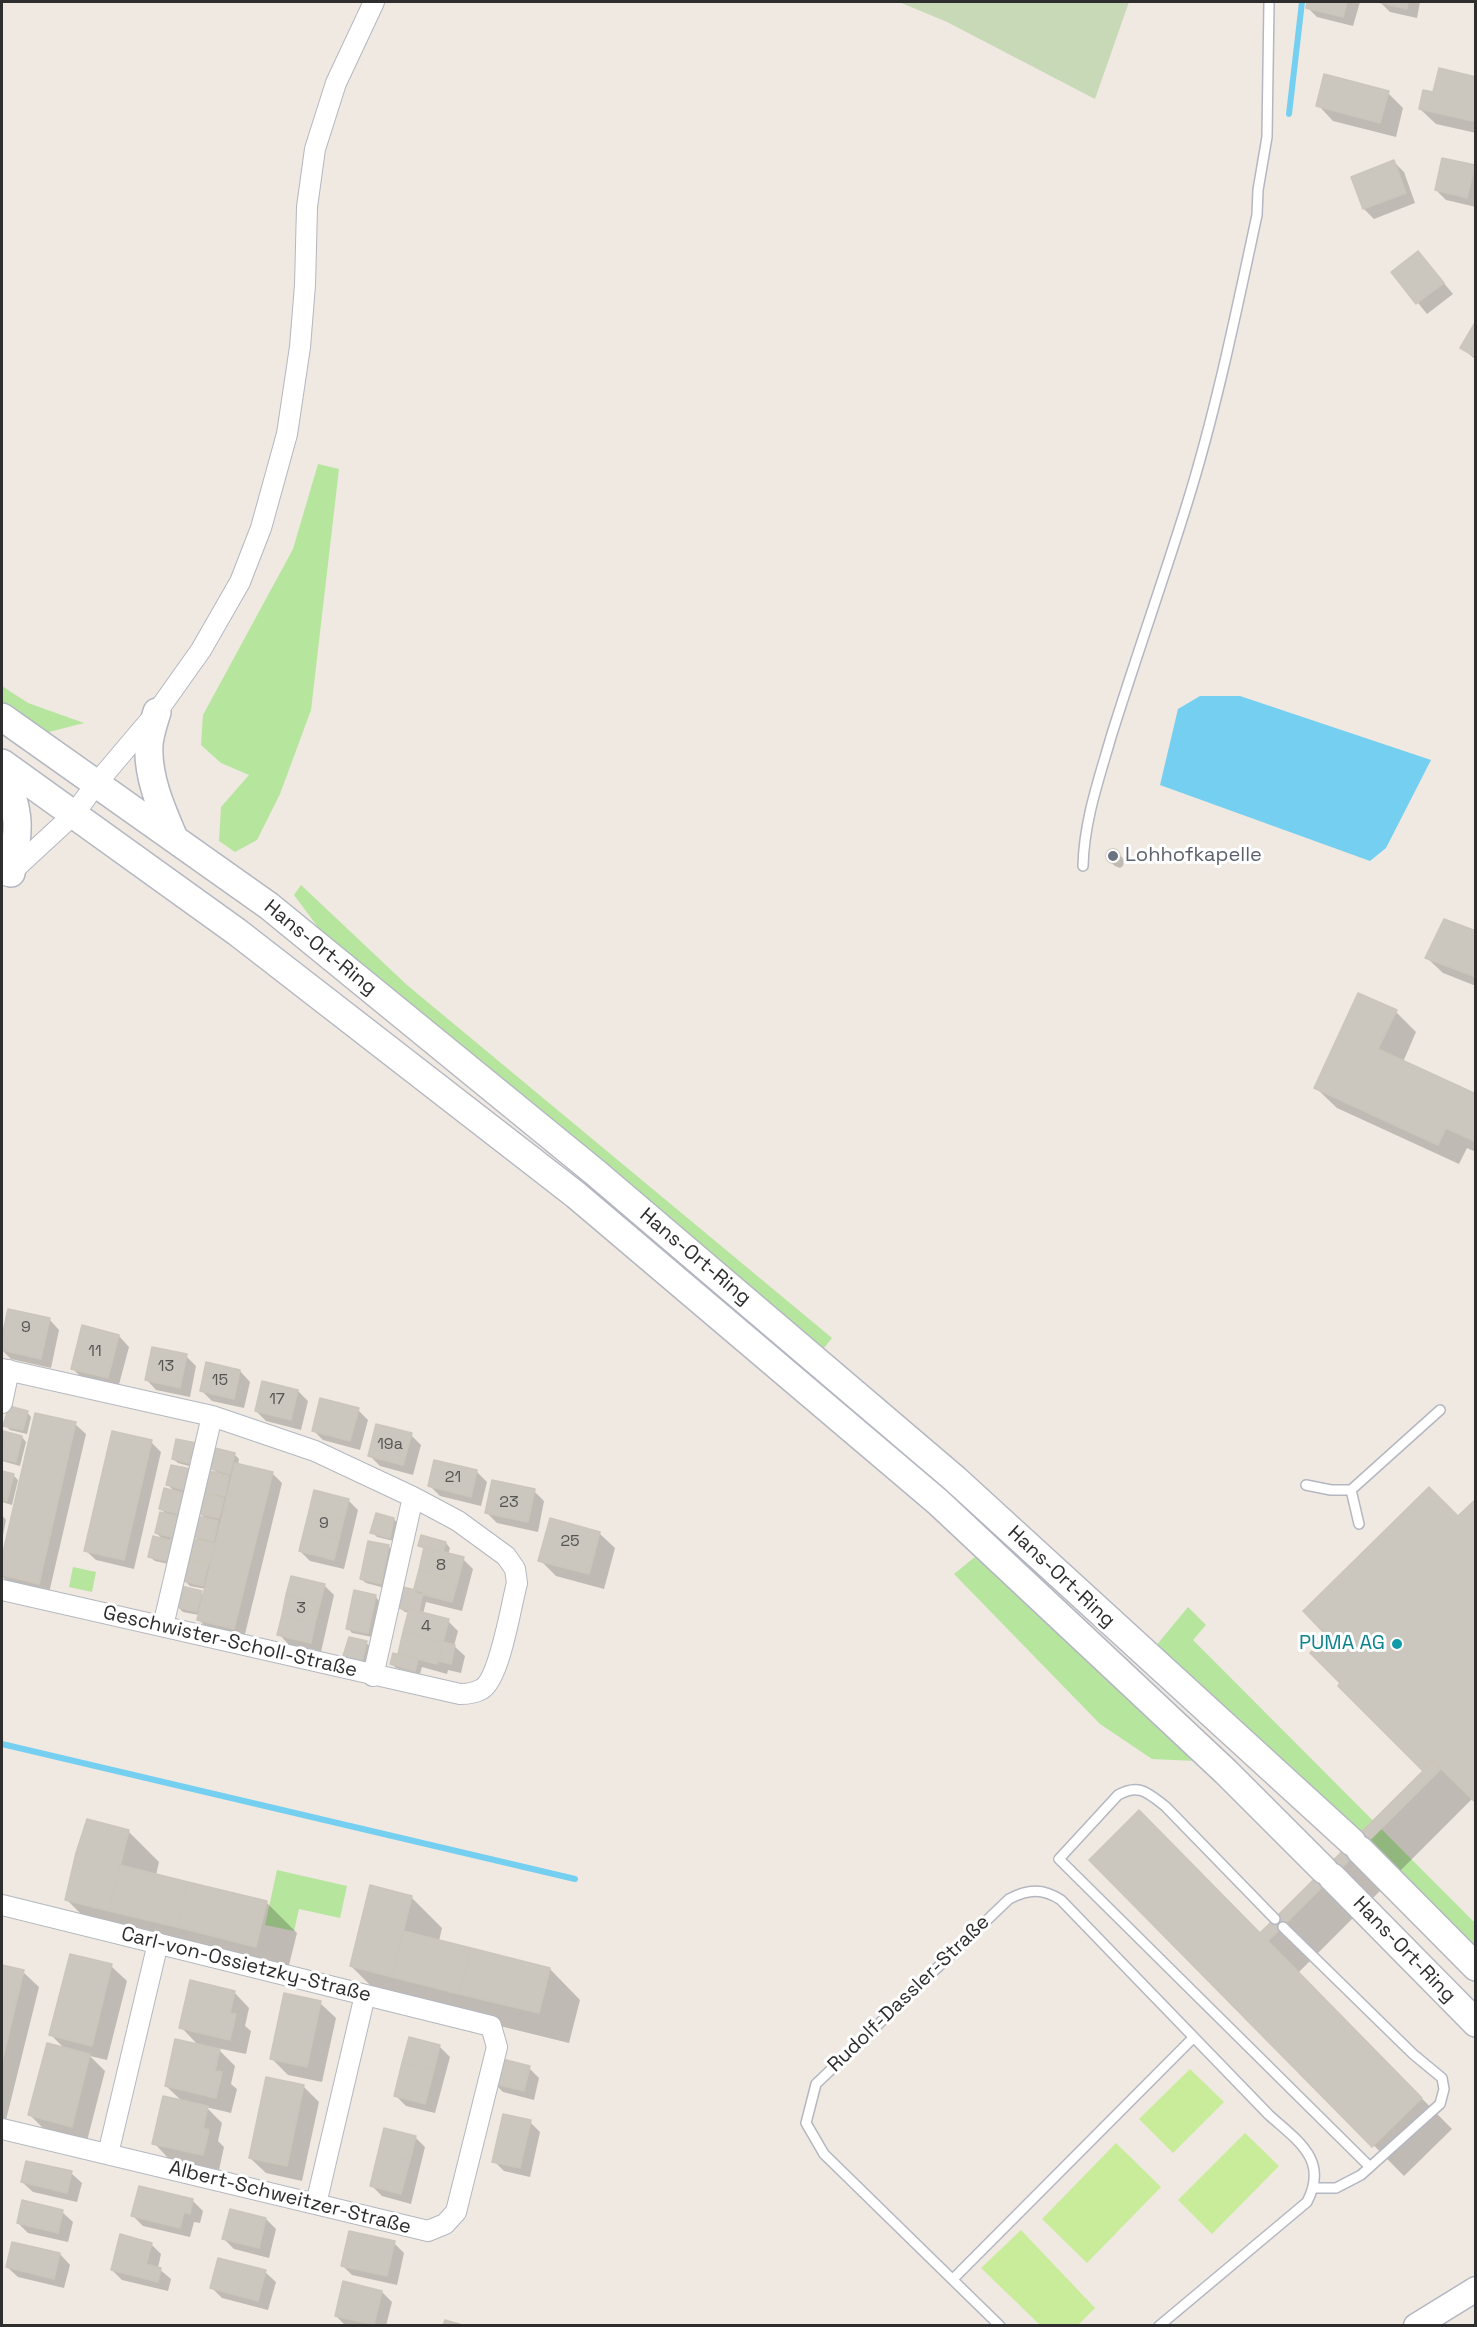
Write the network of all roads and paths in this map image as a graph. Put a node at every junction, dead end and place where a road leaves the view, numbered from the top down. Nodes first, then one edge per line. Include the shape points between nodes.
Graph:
1 (374, 2) edge
2 (1269, 2) edge
3 (157, 712) junction
4 (2, 717) edge
5 (2, 763) edge
6 (2, 772) edge
7 (96, 784) junction
8 (74, 814) junction
9 (174, 838) junction
10 (1083, 866) dead end
11 (6, 876) edge
12 (5, 1369) edge
13 (2, 1403) edge
14 (1440, 1410) dead end
15 (212, 1416) junction
16 (1306, 1485) dead end
17 (1352, 1490) junction
18 (413, 1497) junction
19 (1359, 1524) dead end
20 (2, 1590) edge
21 (163, 1626) junction
22 (373, 1676) junction
23 (2, 1905) edge
24 (1275, 1919) dead end
25 (1283, 1927) dead end
26 (158, 1943) junction
27 (1476, 1967) edge
28 (365, 1995) junction
29 (1476, 2023) edge
30 (491, 2026) joint
31 (1193, 2038) junction
32 (2, 2129) edge
33 (108, 2154) junction
34 (1370, 2167) junction
35 (1314, 2188) junction
36 (316, 2204) junction
37 (953, 2279) junction
38 (1476, 2289) edge
39 (1000, 2325) edge
40 (1159, 2325) edge
41 (1416, 2325) edge

1 - 3 street via 336,83 315,149 307,207 300,347 287,434 261,528 240,582 201,650
2 - 10 lane via 1267,137 1257,215 1226,361 1186,507 1095,790 1083,839
3 - 7 street
3 - 9 main road via 149,742 149,767
4 - 7 main road, Hans-Ort-Ring
5 - 8 main road, Hans-Ort-Ring
6 - 11 main road via 16,805 18,823 17,843
7 - 8 street
7 - 9 main road, Hans-Ort-Ring
8 - 11 street
8 - 29 main road, Hans-Ort-Ring via 237,932 576,1195 938,1502 1226,1772
9 - 27 main road, Hans-Ort-Ring via 269,906 596,1173 920,1448 1356,1846
12 - 13 street
12 - 15 street
14 - 17 lane
15 - 18 street via 315,1451
15 - 21 street
16 - 17 lane
17 - 19 lane
18 - 22 street
18 - 22 street, Geschwister-Scholl-Straße via 458,1521 506,1556 515,1569 517,1583 495,1673 484,1688 460,1694
20 - 21 street, Geschwister-Scholl-Straße
21 - 22 street, Geschwister-Scholl-Straße
23 - 26 street, Carl-von-Ossietzky-Straße
24 - 34 lane via 1165,1806 1139,1789 1118,1795 1059,1859
25 - 34 lane via 1413,2055 1442,2078 1440,2104
26 - 28 street, Carl-von-Ossietzky-Straße
26 - 33 street
28 - 30 street, Carl-von-Ossietzky-Straße
28 - 36 street
30 - 36 street, Albert-Schweitzer-Straße via 497,2047 456,2212 445,2224 428,2231
31 - 35 lane, Rudolf-Dassler-Straße via 1303,2146 1312,2160
31 - 37 lane
31 - 37 lane, Rudolf-Dassler-Straße via 1061,1900 1051,1893 1030,1891 1009,1899 816,2084 806,2123 824,2154
32 - 33 street, Albert-Schweitzer-Straße
33 - 36 street, Albert-Schweitzer-Straße
34 - 35 lane via 1336,2188
35 - 40 lane via 1298,2212
37 - 39 lane, Rudolf-Dassler-Straße
38 - 41 street

